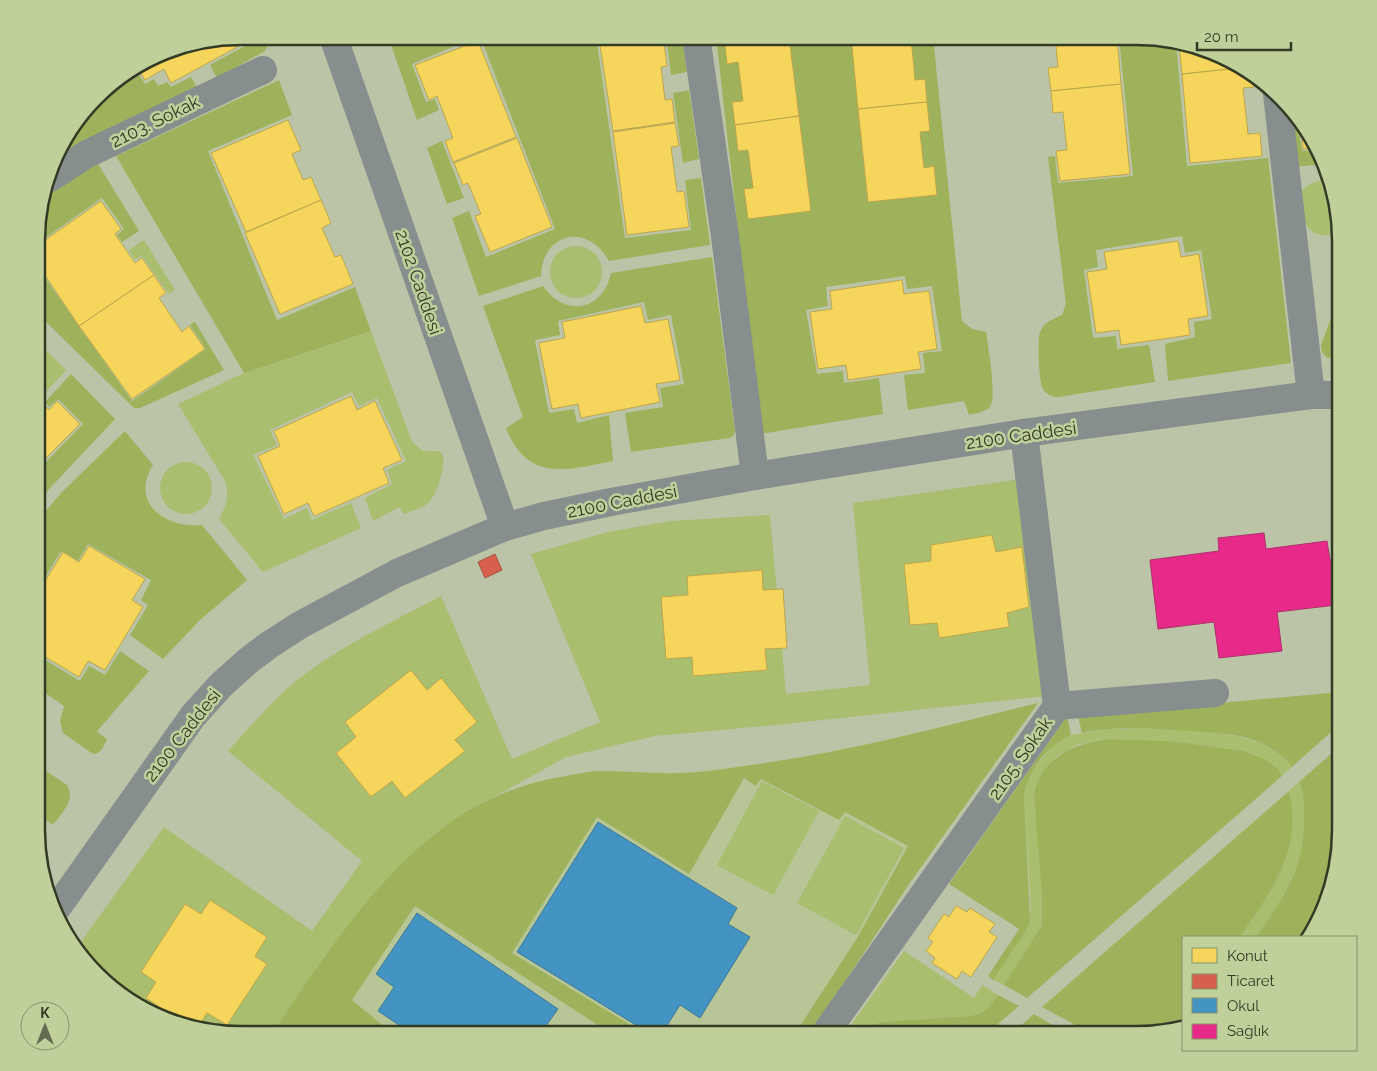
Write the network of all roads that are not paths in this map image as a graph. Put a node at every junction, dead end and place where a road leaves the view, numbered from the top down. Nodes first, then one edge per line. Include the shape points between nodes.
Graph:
1 (337, 45) edge
2 (697, 45) edge
3 (263, 70) dead end
4 (1277, 105) edge
5 (57, 174) edge
6 (1311, 395) junction
7 (1332, 396) edge
8 (1024, 433) junction
9 (755, 476) junction
10 (505, 527) junction
11 (1215, 693) dead end
12 (1057, 706) junction
13 (60, 904) edge
14 (830, 1026) edge

1 - 10 street, 2102 Caddesi
2 - 9 street
3 - 5 street, 2103. Sokak via 87,154
4 - 6 street
6 - 7 street, 2100 Caddesi
6 - 8 street, 2100 Caddesi
8 - 9 street, 2100 Caddesi
8 - 12 street, 2105. Sokak
9 - 10 street, 2100 Caddesi via 611,502
10 - 13 street, 2100 Caddesi via 397,573 300,625 249,660 193,716
11 - 12 street
12 - 14 street, 2105. Sokak

